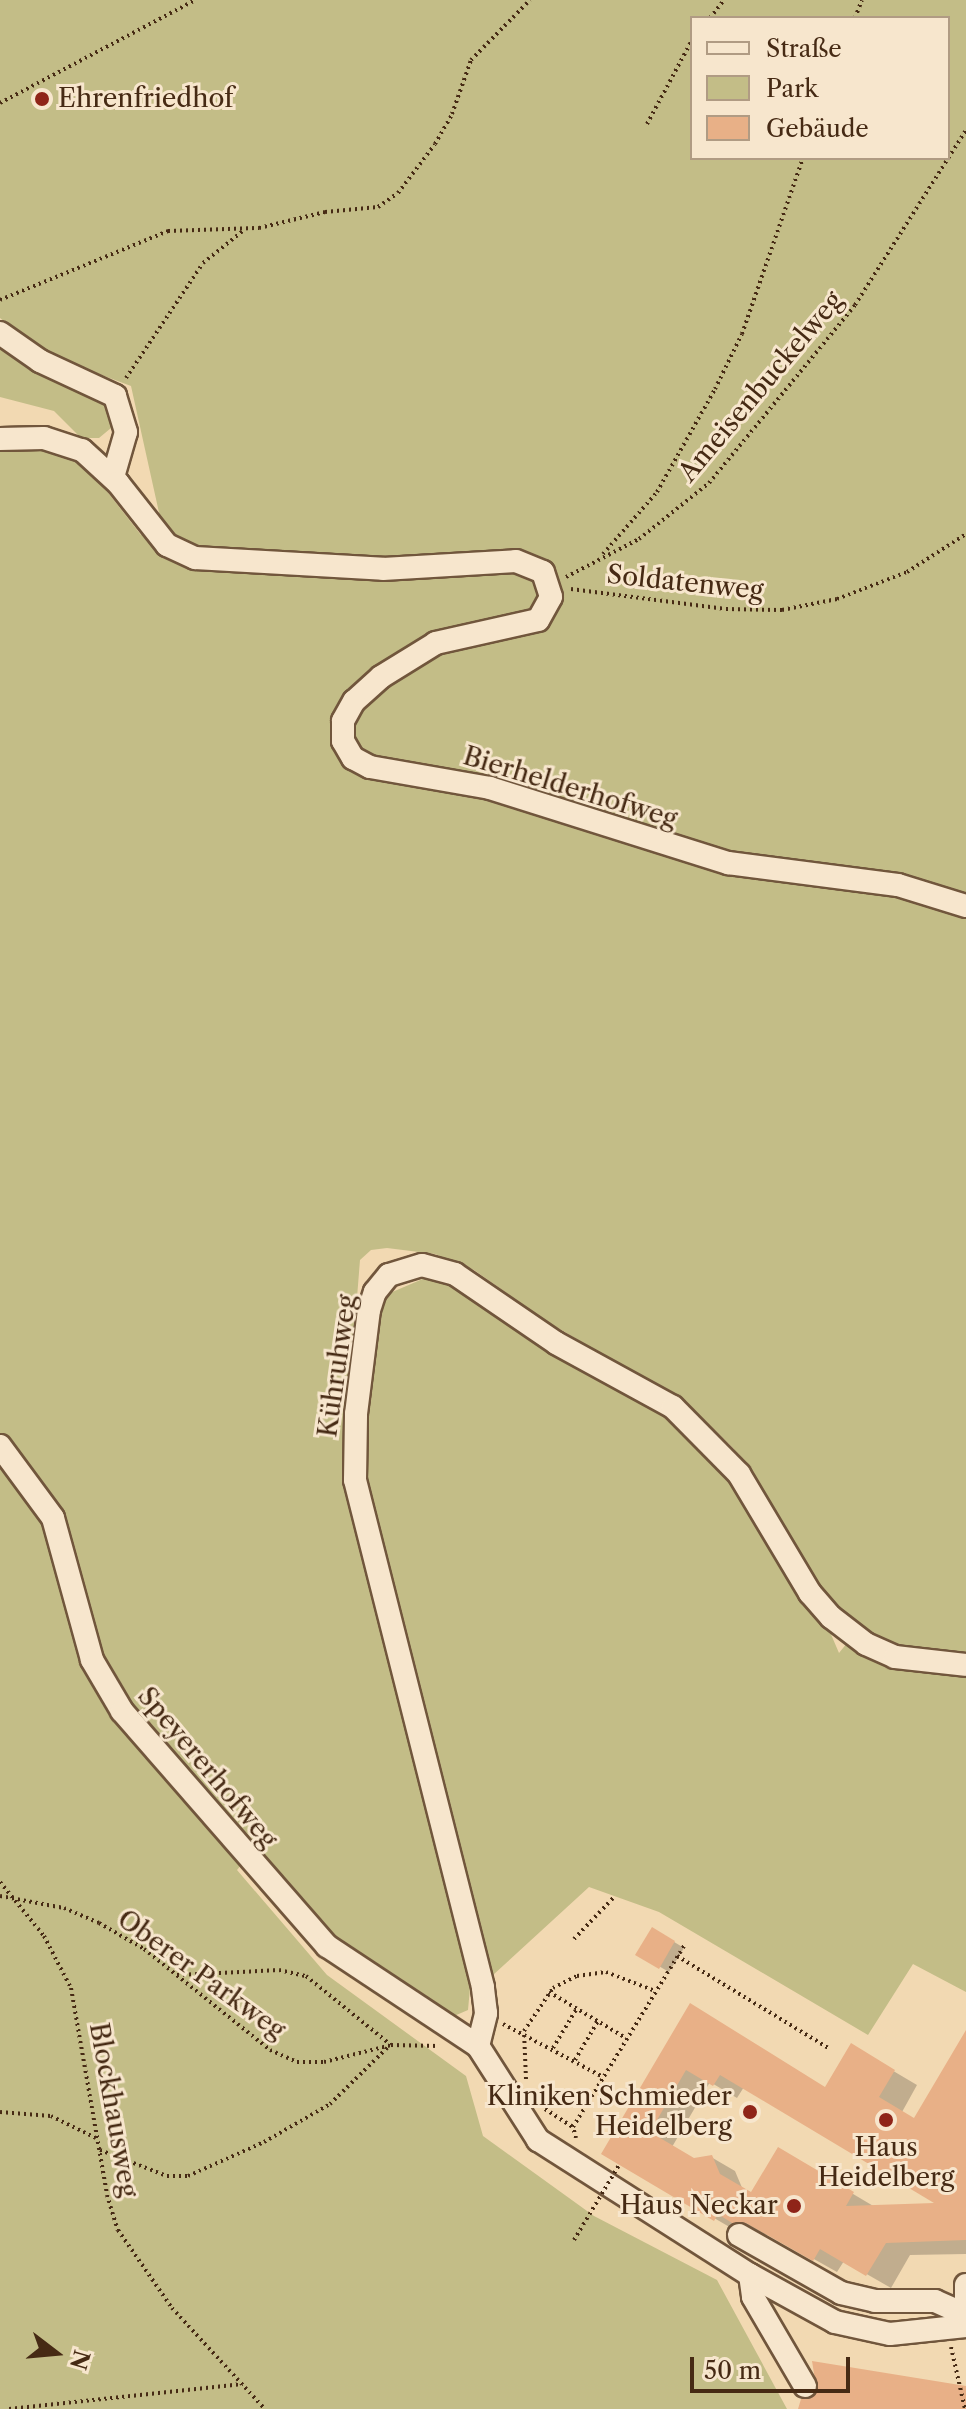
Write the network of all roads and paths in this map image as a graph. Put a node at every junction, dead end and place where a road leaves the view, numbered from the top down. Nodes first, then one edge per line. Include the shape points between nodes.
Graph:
1 (195, 0) edge
2 (530, 0) edge
3 (724, 0) edge
4 (712, 16) edge
5 (690, 44) edge
6 (0, 103) edge
7 (647, 124) dead end
8 (966, 130) edge
9 (950, 155) edge
10 (802, 160) edge
11 (947, 160) edge
12 (246, 229) junction
13 (0, 300) edge
14 (0, 333) edge
15 (116, 397) junction
16 (0, 439) edge
17 (113, 477) junction
18 (966, 534) edge
19 (602, 556) junction
20 (551, 585) junction
21 (575, 589) dead end
22 (966, 906) edge
23 (0, 1446) edge
24 (966, 1665) edge
25 (0, 1882) edge
26 (0, 1894) edge
27 (615, 1896) dead end
28 (13, 1900) junction
29 (574, 1939) dead end
30 (685, 1944) dead end
31 (677, 1956) junction
32 (174, 1975) junction
33 (655, 1991) junction
34 (549, 1992) junction
35 (577, 2008) junction
36 (598, 2021) junction
37 (485, 2022) junction
38 (524, 2031) junction
39 (626, 2038) junction
40 (391, 2045) junction
41 (478, 2046) junction
42 (553, 2048) junction
43 (830, 2049) dead end
44 (575, 2060) junction
45 (603, 2077) junction
46 (530, 2089) dead end
47 (540, 2103) dead end
48 (0, 2112) edge
49 (573, 2127) junction
50 (576, 2137) dead end
51 (97, 2138) junction
52 (99, 2149) junction
53 (619, 2165) dead end
54 (739, 2235) dead end
55 (574, 2240) dead end
56 (750, 2275) junction
57 (966, 2285) edge
58 (966, 2313) edge
59 (966, 2326) edge
60 (951, 2345) dead end
61 (243, 2384) junction
62 (805, 2386) dead end
63 (9, 2409) edge
64 (265, 2409) edge
65 (965, 2409) edge

1 - 6 path
2 - 12 path via 471,60 452,114 419,170 398,193 378,207
3 - 4 path
5 - 7 path
8 - 9 path, Ameisenbuckelweg
10 - 19 path via 742,334 715,389 657,492
11 - 19 path, Ameisenbuckelweg via 855,305 709,483 639,539
12 - 13 path via 168,231
12 - 15 path via 203,263
14 - 15 street via 40,361
15 - 17 street via 126,440
16 - 17 street via 35,437 66,444 93,458
17 - 20 street via 162,540 195,558 383,569 516,561 540,570
18 - 21 path, Soldatenweg via 907,572 837,599 782,610 726,609
19 - 20 path, Ameisenbuckelweg
20 - 22 street, Bierhelderhofweg via 548,609 531,624 436,643 381,677 345,716 342,734 349,753 370,767 490,788 705,858 898,885
23 - 41 street, Speyererhofweg via 53,1518 96,1672 136,1729 327,1946
24 - 37 street, Kühruhweg via 895,1657 843,1627 810,1593 739,1474 673,1407 556,1343 455,1274 422,1265 389,1275 369,1310 356,1414 355,1480 483,1987
25 - 28 path, Blockhausweg
26 - 28 path, Oberer Parkweg
27 - 29 path
28 - 32 path, Oberer Parkweg via 80,1914 144,1949
28 - 51 path, Blockhausweg via 44,1936 71,1988
30 - 31 path
31 - 33 path
31 - 43 path
32 - 40 path via 279,1970 306,1976
32 - 40 path, Oberer Parkweg via 260,2043 297,2062 324,2062
33 - 34 path via 606,1972 577,1976
33 - 39 path
34 - 35 path
34 - 38 path
35 - 36 path
35 - 42 path
36 - 39 path
36 - 44 path
37 - 38 path
37 - 41 street, Kühruhweg
38 - 42 path
38 - 46 path via 522,2065
39 - 45 path
40 - 41 path, Oberer Parkweg
40 - 52 path via 330,2104 264,2142 188,2176 167,2176
41 - 56 street via 518,2116 546,2147
42 - 44 path
44 - 45 path
45 - 49 path
47 - 49 path
48 - 51 path via 51,2116
49 - 50 path
51 - 52 path, Blockhausweg
52 - 61 path, Blockhausweg via 107,2195 133,2256 172,2308
53 - 55 path, bridge
54 - 58 street via 849,2296 935,2301
56 - 59 street via 835,2322 864,2331 890,2334
56 - 62 street via 753,2297
57 - 58 street
60 - 65 path
61 - 63 path
61 - 64 path, Blockhausweg

